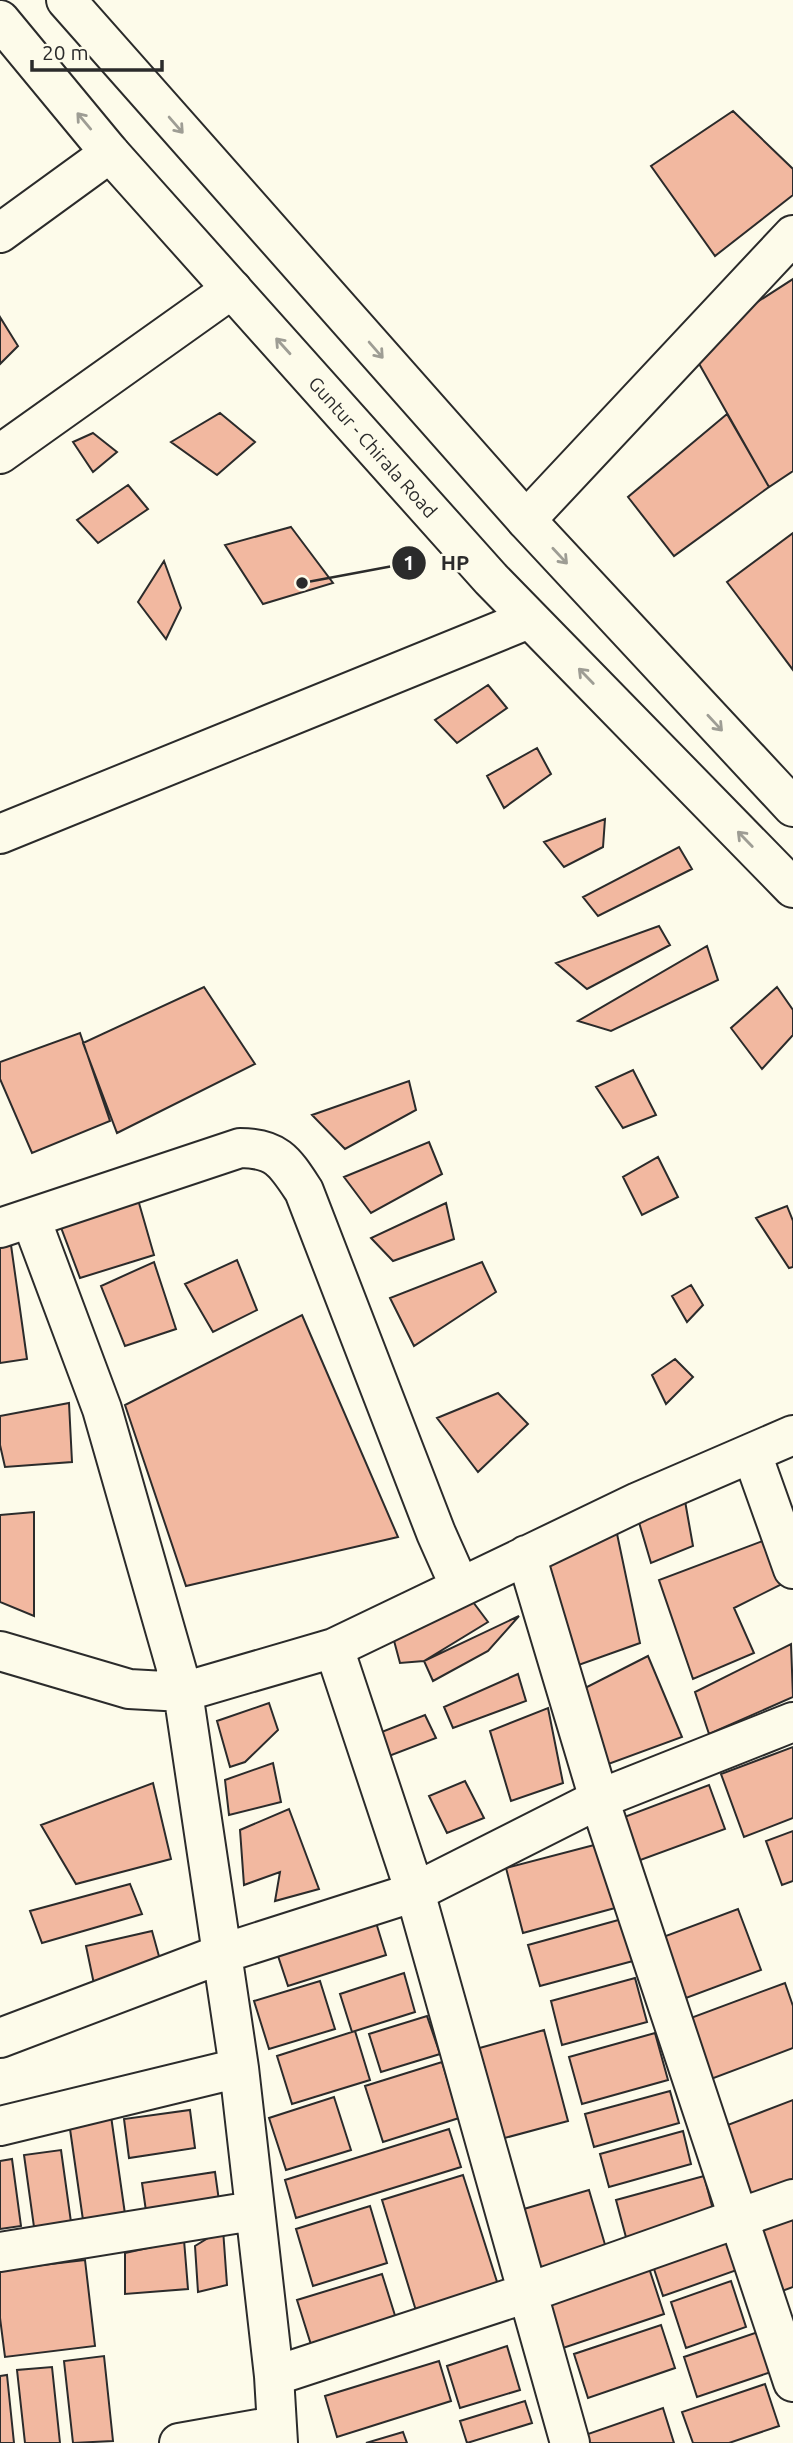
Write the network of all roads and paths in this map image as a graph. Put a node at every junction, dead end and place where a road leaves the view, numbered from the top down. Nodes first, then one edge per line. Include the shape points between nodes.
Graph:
1 (66, 0) edge
2 (0, 20) edge
3 (110, 153) junction
4 (0, 233) edge
5 (793, 235) edge
6 (232, 289) junction
7 (0, 454) edge
8 (526, 520) junction
9 (529, 618) junction
10 (793, 807) edge
11 (0, 834) edge
12 (793, 888) edge
13 (15, 1223) edge
14 (793, 1435) edge
15 (752, 1454) junction
16 (526, 1555) junction
17 (793, 1569) edge
18 (460, 1587) junction
19 (334, 1648) junction
20 (0, 1651) edge
21 (183, 1692) junction
22 (793, 1722) edge
23 (599, 1799) junction
24 (415, 1892) junction
25 (224, 1952) junction
26 (0, 2038) edge
27 (239, 2068) junction
28 (0, 2126) edge
29 (793, 2199) edge
30 (253, 2211) junction
31 (736, 2217) junction
32 (0, 2252) edge
33 (527, 2293) junction
34 (274, 2376) junction
35 (793, 2382) edge
36 (277, 2434) edge
37 (179, 2443) edge
38 (570, 2443) edge

1 -> 8 street
3 -> 2 street, Guntur - Chirala Road
3 - 4 street
3 - 6 street, Guntur - Chirala Road
5 - 8 street
6 - 7 street
9 -> 6 street, Guntur - Chirala Road
8 -> 10 street
9 - 11 street
12 -> 9 street, Guntur - Chirala Road
13 - 18 street via 240,1148 262,1148 285,1162 304,1191
13 - 21 street via 102,1409
14 - 15 street
15 - 16 street
15 - 17 street
16 - 18 street
16 - 23 street
18 - 19 street
19 - 21 street
19 - 24 street
20 - 21 street via 129,1689
21 - 25 street
22 - 23 street
23 - 24 street
23 - 31 street
24 - 25 street
24 - 33 street
25 - 26 street
25 - 27 street
27 - 28 street
27 - 30 street
29 - 31 street
30 - 32 street
30 - 34 street
31 - 33 street
31 - 35 street
33 - 34 street
33 - 38 street
34 - 36 street
36 - 37 street

